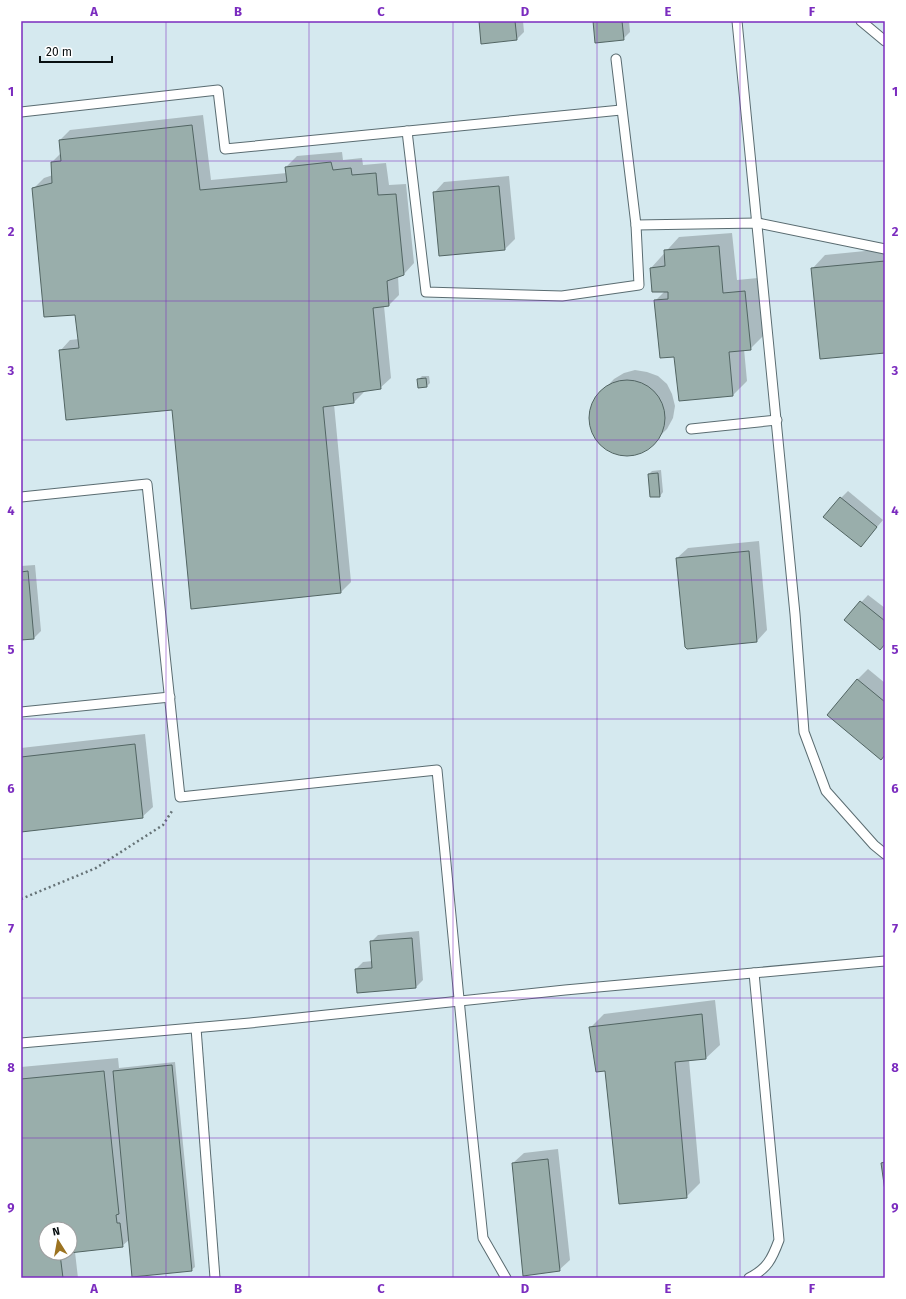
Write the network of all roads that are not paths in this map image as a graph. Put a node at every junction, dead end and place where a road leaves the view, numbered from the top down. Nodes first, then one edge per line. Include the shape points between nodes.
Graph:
1 (738, 21) edge
2 (861, 21) edge
3 (885, 41) edge
4 (616, 59) dead end
5 (621, 110) junction
6 (21, 112) edge
7 (407, 131) junction
8 (758, 223) junction
9 (636, 225) junction
10 (885, 249) edge
11 (777, 420) junction
12 (691, 429) dead end
13 (21, 497) edge
14 (170, 697) junction
15 (21, 712) edge
16 (885, 854) edge
17 (885, 961) edge
18 (754, 973) junction
19 (460, 1002) junction
20 (196, 1028) junction
21 (21, 1043) edge
22 (215, 1278) edge
23 (506, 1278) edge
24 (749, 1278) edge

1 - 8 lane
2 - 3 lane
4 - 5 lane
5 - 7 lane
5 - 9 lane
6 - 7 lane via 218,90 225,149
7 - 9 lane via 426,292 562,296 639,285
8 - 9 lane
8 - 10 lane
8 - 11 lane
11 - 12 lane
11 - 16 lane via 796,614 804,732 826,791
13 - 14 lane via 147,484
14 - 15 lane
14 - 19 lane via 180,797 437,770
17 - 18 lane
18 - 19 lane
18 - 24 lane via 779,1240 772,1259
19 - 20 lane
19 - 23 lane via 484,1238
20 - 21 lane
20 - 22 lane

